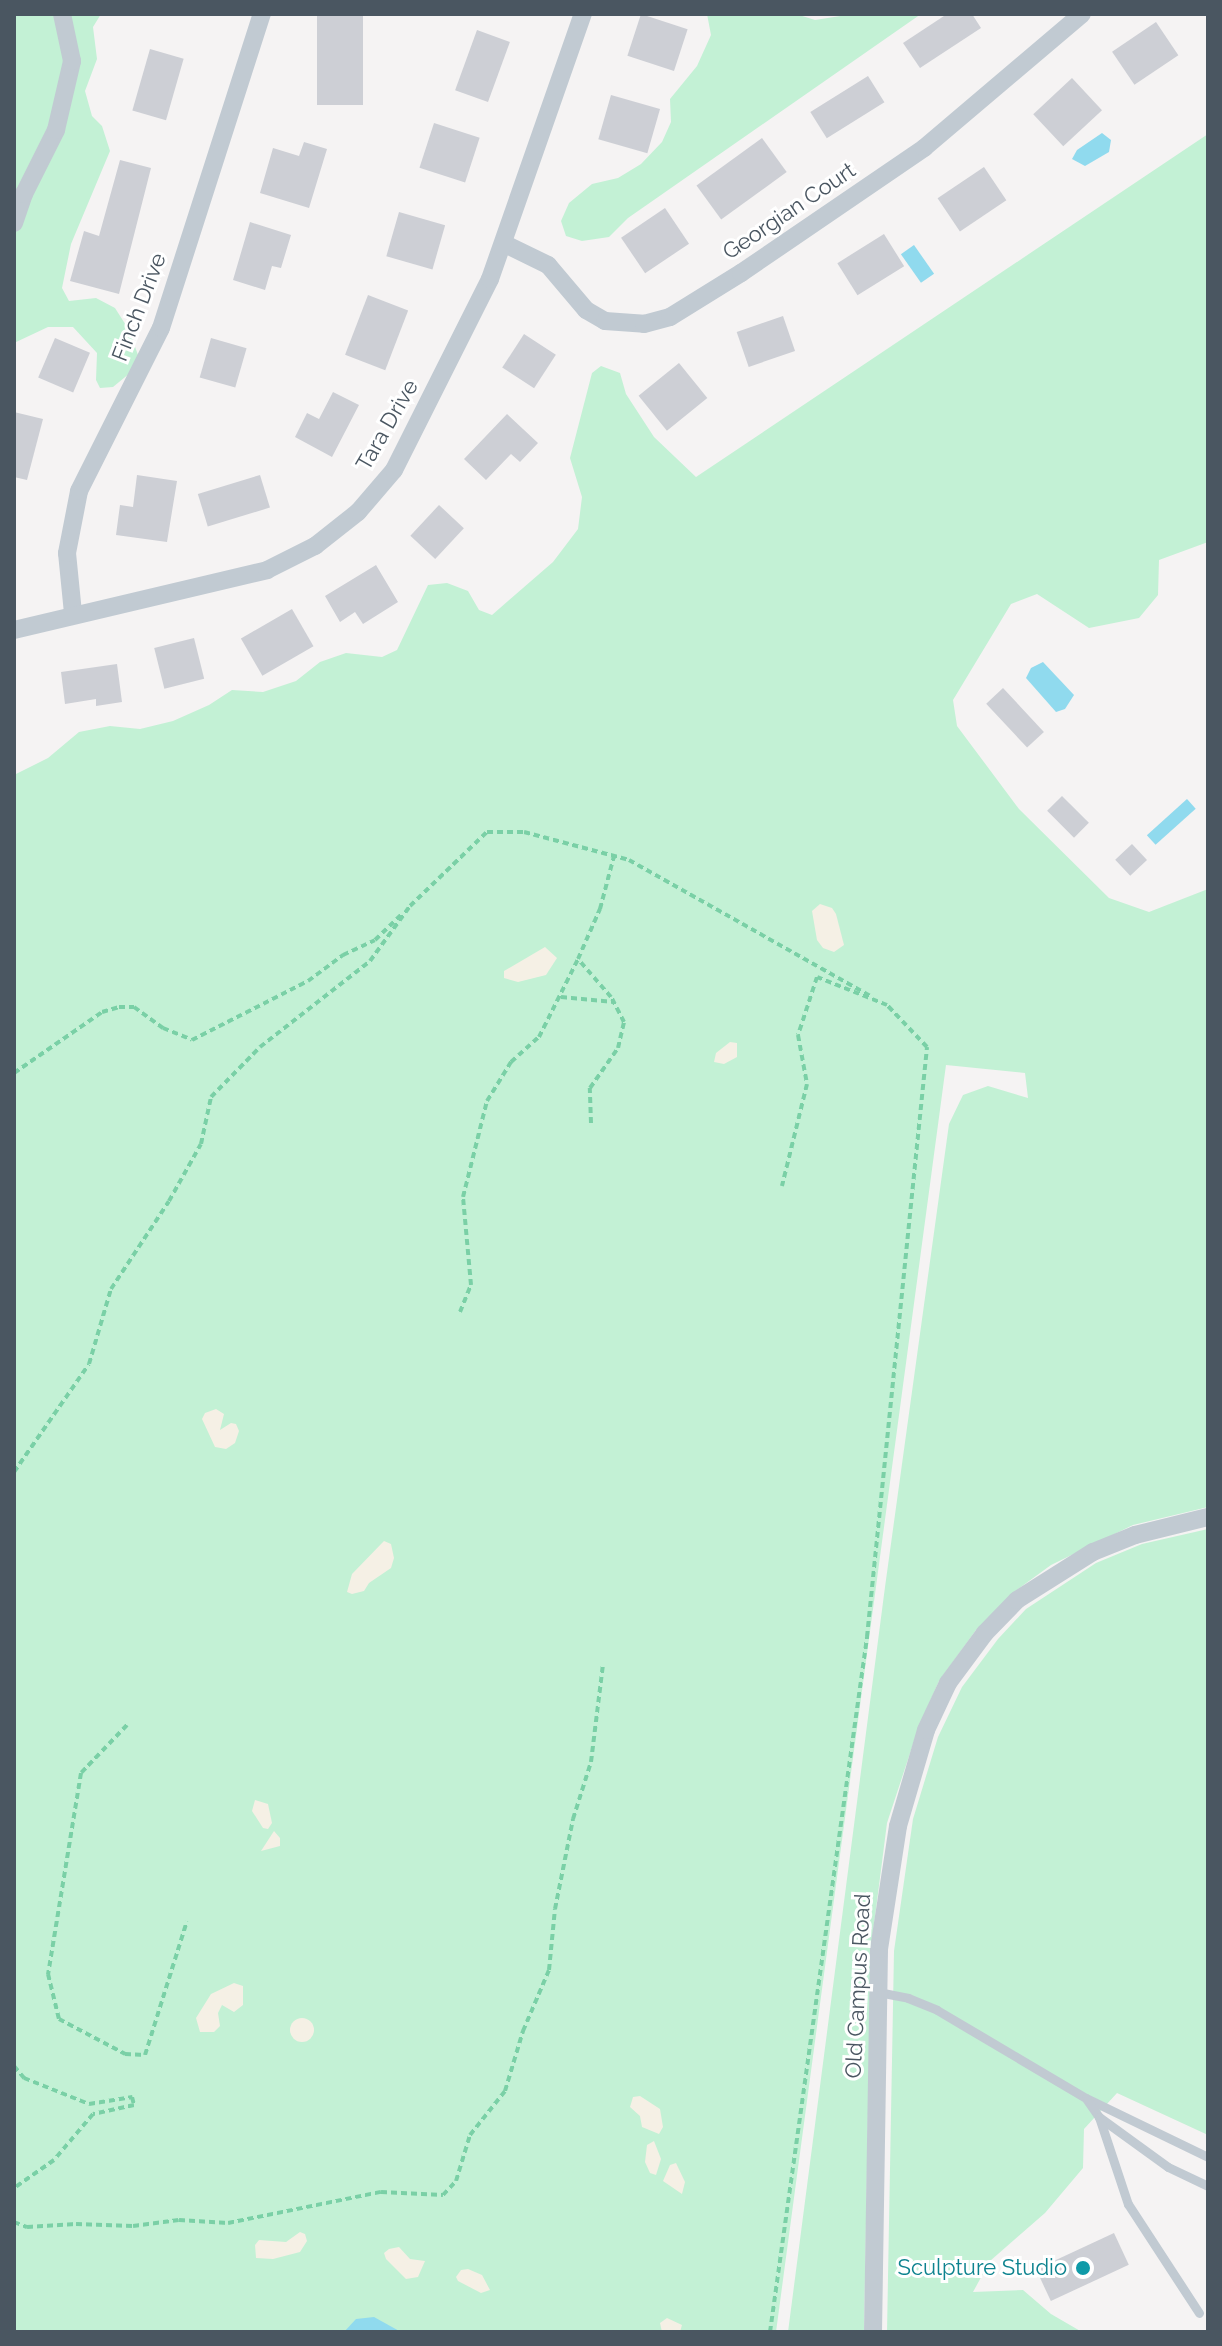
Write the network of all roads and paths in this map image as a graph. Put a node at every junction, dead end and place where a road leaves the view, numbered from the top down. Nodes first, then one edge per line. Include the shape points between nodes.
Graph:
1 (62, 14) edge
2 (262, 14) edge
3 (583, 14) edge
4 (1082, 14) edge
5 (14, 223) edge
6 (505, 244) junction
7 (73, 613) junction
8 (14, 630) edge
9 (614, 856) junction
10 (408, 908) junction
11 (578, 959) junction
12 (561, 997) junction
13 (614, 1002) junction
14 (887, 1005) junction
15 (14, 1073) edge
16 (591, 1123) dead end
17 (782, 1186) dead end
18 (460, 1312) dead end
19 (14, 1472) edge
20 (1208, 1517) edge
21 (603, 1664) dead end
22 (127, 1725) dead end
23 (187, 1921) dead end
24 (878, 1992) junction
25 (14, 2066) edge
26 (1086, 2098) junction
27 (1099, 2117) junction
28 (1208, 2157) edge
29 (1208, 2186) edge
30 (14, 2188) edge
31 (14, 2222) edge
32 (1199, 2313) dead end
33 (770, 2332) edge
34 (873, 2332) edge

1 - 5 street via 72,61 56,130
2 - 7 street, Finch Drive via 161,328 79,491 67,553
3 - 6 street, Tara Drive
4 - 6 street, Georgian Court via 924,148 670,317 644,324 605,321 586,310 548,265
6 - 7 street, Tara Drive via 421,421 394,470 358,512 315,546 267,570
7 - 8 street, Tara Drive
9 - 10 path via 524,832 487,832
9 - 11 path via 600,909
9 - 14 path
10 - 15 path via 375,940 308,981 192,1040 134,1007 119,1007 102,1012
10 - 19 path via 370,961 260,1047 211,1097 201,1144 111,1289 89,1364
11 - 12 path
11 - 13 path
12 - 13 path
12 - 18 path via 539,1037 511,1062 487,1101 463,1197 471,1285
13 - 16 path via 624,1022 618,1048 590,1088
14 - 17 path via 817,977 798,1035 807,1084
14 - 33 path via 927,1047 867,1637
20 - 24 street, Old Campus Road via 1135,1535 1054,1574 1017,1600 948,1683 926,1730 898,1826
21 - 31 path via 591,1762 573,1819 549,1970 505,2091 470,2135 456,2181 443,2195 381,2192 228,2223 27,2227
22 - 23 path via 81,1773 48,1974 59,2019 125,2054 145,2055
24 - 26 lane via 937,2010
24 - 34 street, Old Campus Road
25 - 30 path via 24,2078 89,2104 132,2097 134,2105 93,2114 54,2160
26 - 27 lane
26 - 28 lane
27 - 29 lane via 1168,2167
27 - 32 lane via 1128,2204

